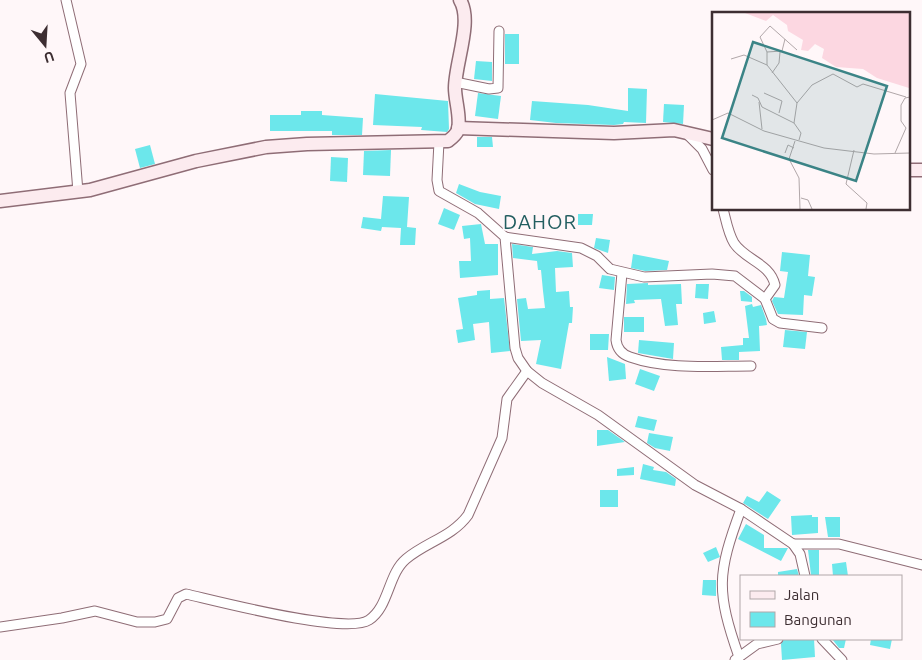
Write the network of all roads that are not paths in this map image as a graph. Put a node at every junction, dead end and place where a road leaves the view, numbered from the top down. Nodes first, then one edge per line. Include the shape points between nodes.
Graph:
1 (66, 0) edge
2 (460, 0) edge
3 (499, 31) dead end
4 (455, 82) junction
5 (458, 128) junction
6 (686, 132) junction
7 (712, 139) edge
8 (439, 142) junction
9 (712, 168) edge
10 (78, 192) junction
11 (0, 201) edge
12 (723, 210) edge
13 (505, 237) junction
14 (622, 273) junction
15 (765, 299) junction
16 (822, 328) dead end
17 (751, 366) dead end
18 (527, 371) junction
19 (741, 509) junction
20 (793, 544) junction
21 (922, 565) edge
22 (804, 575) edge
23 (0, 626) edge
24 (774, 640) edge
25 (823, 640) edge
26 (737, 658) edge
27 (842, 660) edge

1 - 10 street via 81,64 70,93
2 - 4 street via 464,27
3 - 4 street via 498,88
4 - 5 street
5 - 6 street
5 - 8 street via 453,138
6 - 7 street
6 - 9 street via 702,149
8 - 10 street via 266,147 205,159
8 - 13 street via 439,191 478,214
10 - 11 street
12 - 15 street via 734,244 762,265 774,279 775,285
13 - 14 street via 581,248 597,256 606,267
13 - 18 street via 515,348
14 - 15 street via 644,277 735,276
14 - 17 street via 616,340 622,352 629,357 672,365
15 - 16 street via 773,319 780,323
18 - 19 street via 598,415 695,485
18 - 23 street via 507,398 502,438 468,515 461,524 399,566 369,620 356,623 306,620 186,594 178,598 167,618 155,622 118,619 95,611
19 - 20 street
19 - 26 street via 726,550 721,581 722,605
20 - 21 street via 839,544
20 - 22 street via 800,554
24 - 26 street via 757,644
25 - 27 street

